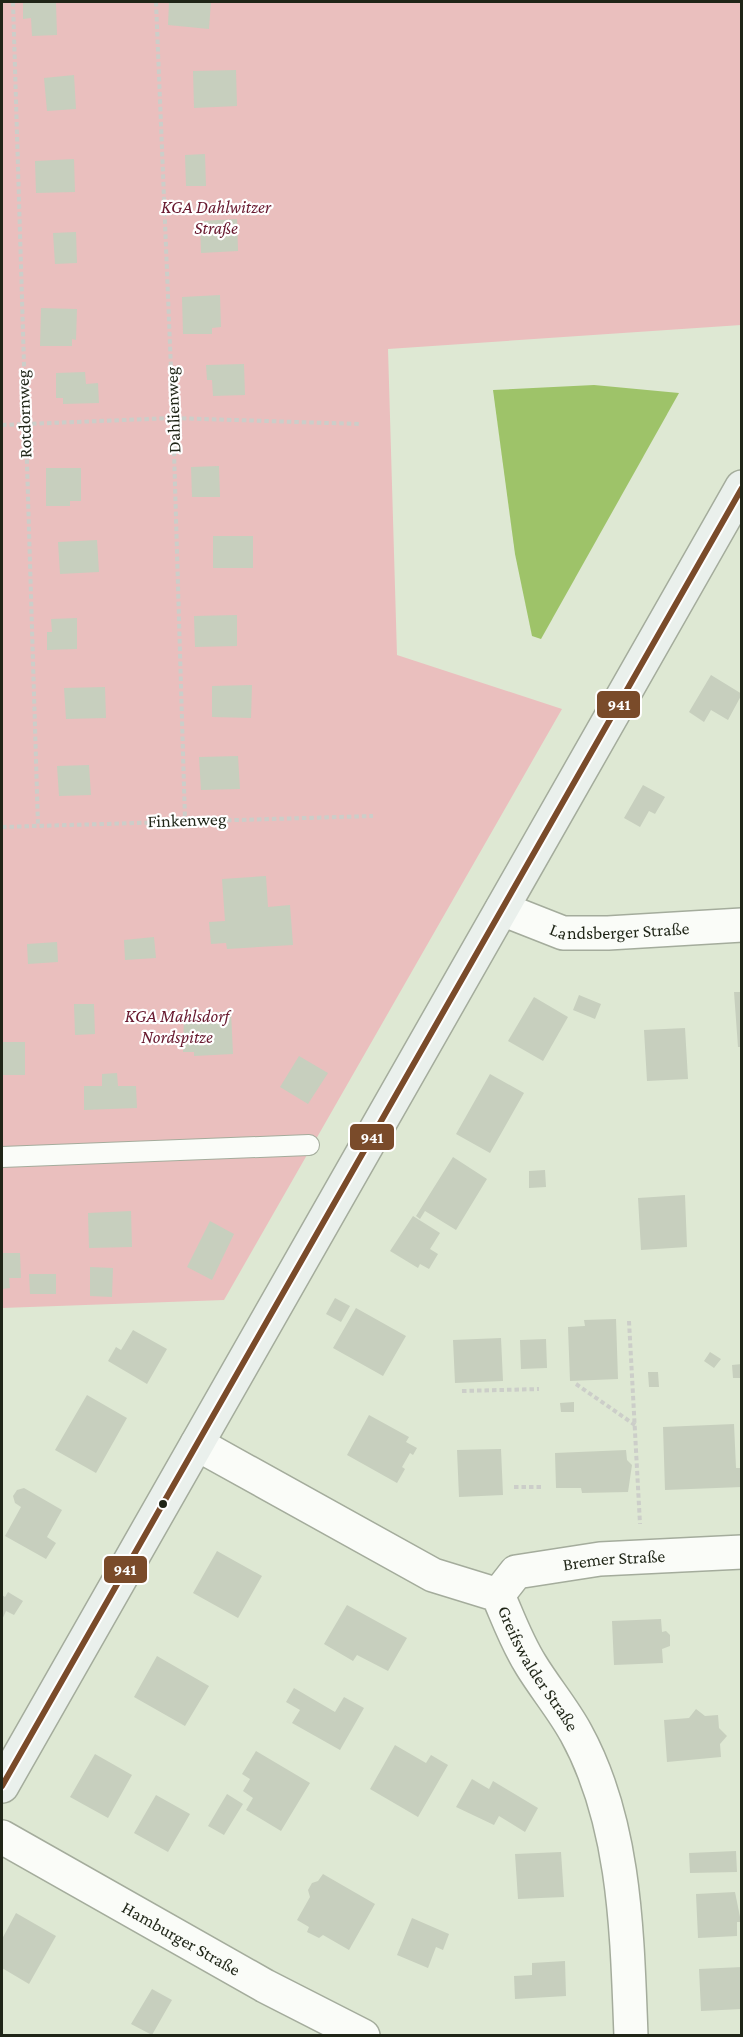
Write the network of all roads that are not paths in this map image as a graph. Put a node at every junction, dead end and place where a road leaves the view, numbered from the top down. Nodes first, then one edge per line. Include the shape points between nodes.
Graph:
1 (741, 487) edge
2 (502, 909) junction
3 (741, 925) edge
4 (309, 1145) dead end
5 (2, 1157) edge
6 (197, 1444) junction
7 (741, 1552) edge
8 (498, 1595) junction
9 (2, 1786) edge
10 (2, 1838) edge
11 (363, 2036) edge
12 (631, 2036) edge

1 - 2 main road
2 - 3 street, Landsberger Straße via 562,933
2 - 6 main road
4 - 5 lane
6 - 8 street, Greifswalder Straße via 433,1575
6 - 9 main road
7 - 8 street, Bremer Straße via 600,1559 516,1572
8 - 12 street, Greifswalder Straße via 529,1662 577,1733 614,1839 628,1946
10 - 11 street, Hamburger Straße via 265,1986

